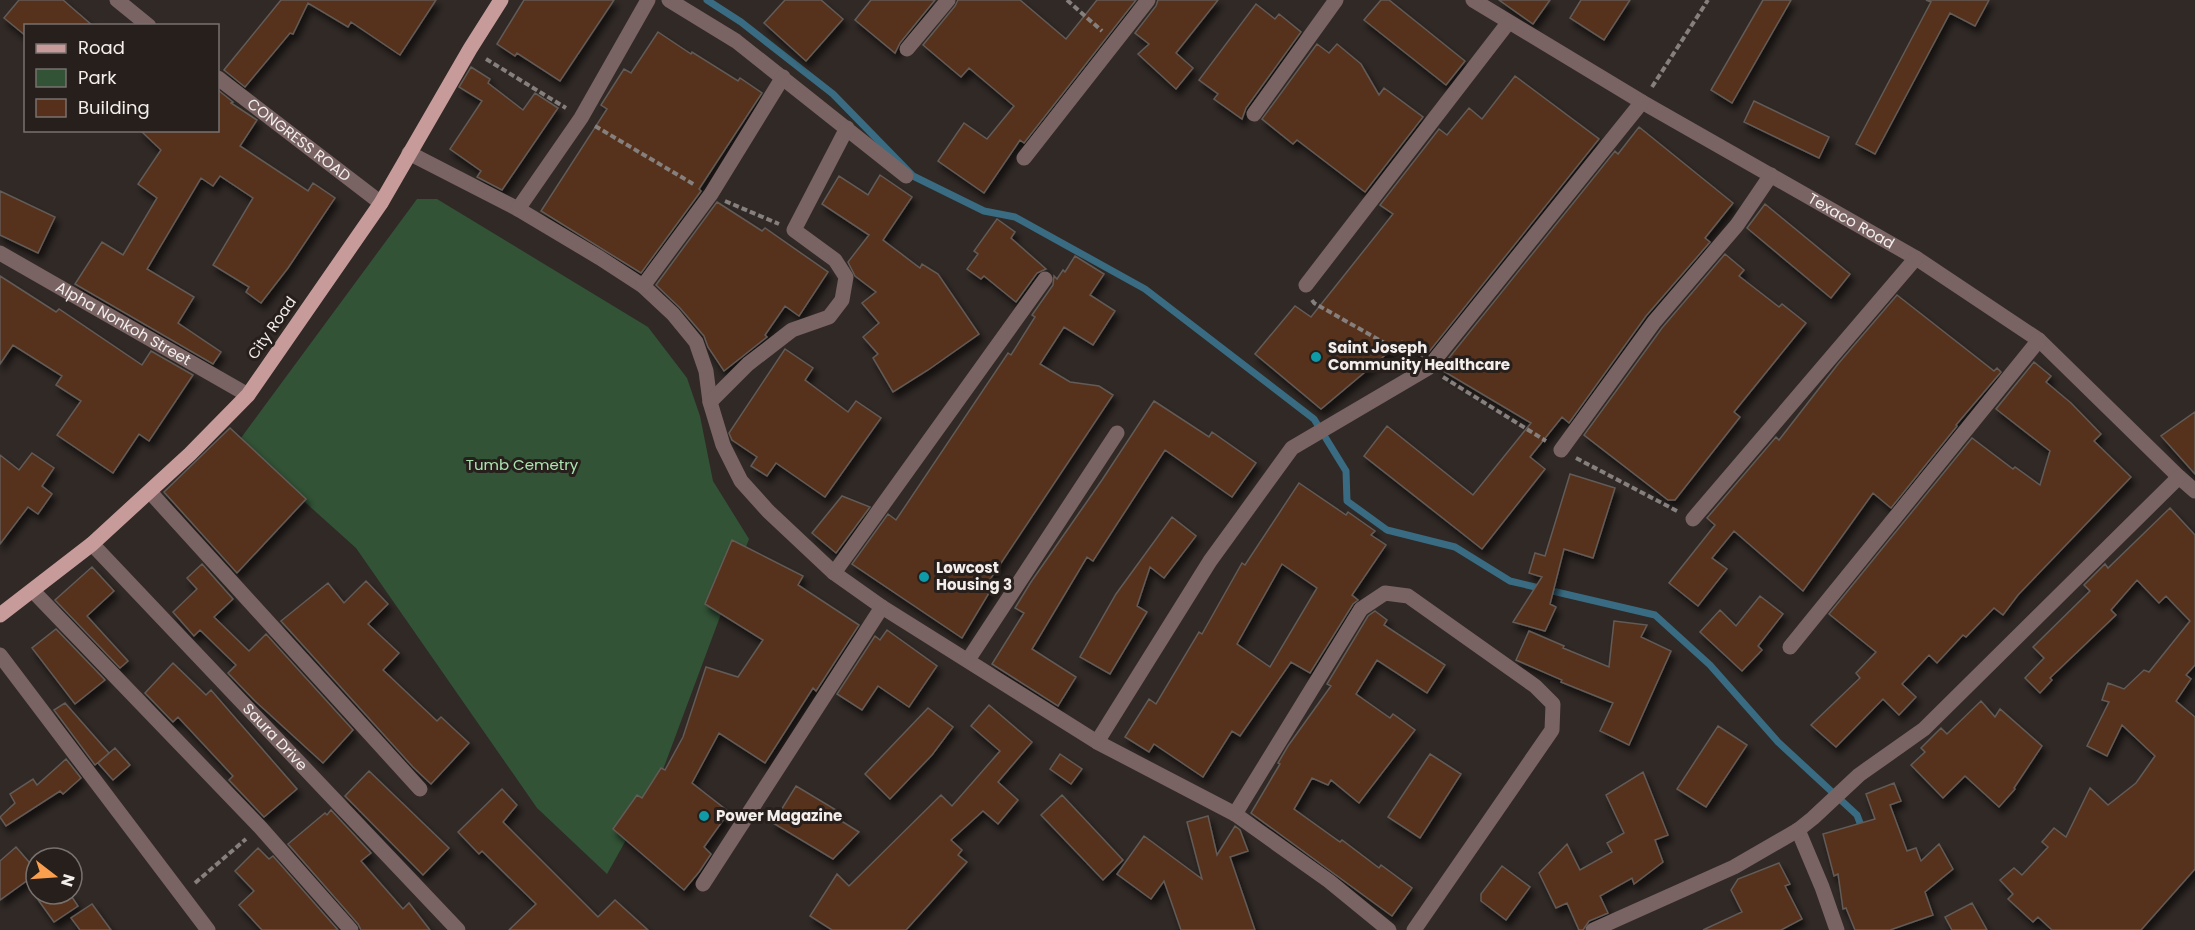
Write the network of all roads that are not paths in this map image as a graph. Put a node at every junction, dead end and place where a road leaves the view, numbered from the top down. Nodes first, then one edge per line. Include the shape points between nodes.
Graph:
1 (117, 0) edge
2 (501, 0) edge
3 (648, 0) edge
4 (669, 0) edge
5 (948, 0) edge
6 (1148, 0) edge
7 (1336, 0) edge
8 (1473, 0) edge
9 (1508, 23) junction
10 (147, 24) edge
11 (907, 49) dead end
12 (783, 77) junction
13 (219, 79) edge
14 (1642, 102) junction
15 (1254, 114) dead end
16 (847, 128) junction
17 (408, 153) junction
18 (1024, 158) dead end
19 (1771, 175) junction
20 (906, 176) dead end
21 (381, 203) junction
22 (518, 210) junction
23 (0, 254) edge
24 (1916, 258) junction
25 (1045, 279) dead end
26 (1305, 285) road end
27 (643, 286) junction
28 (2039, 340) junction
29 (248, 395) junction
30 (710, 402) junction
31 (1117, 433) dead end
32 (1561, 450) road end
33 (2179, 477) junction
34 (2195, 491) edge
35 (150, 492) junction
36 (1692, 519) road end
37 (92, 544) junction
38 (834, 573) junction
39 (33, 591) junction
40 (882, 607) junction
41 (0, 615) edge
42 (1790, 647) dead end
43 (0, 655) edge
44 (968, 660) junction
45 (1098, 742) junction
46 (420, 789) dead end
47 (1234, 814) junction
48 (1798, 830) junction
49 (702, 884) dead end
50 (1600, 929) edge
51 (208, 930) edge
52 (351, 930) edge
53 (458, 930) edge
54 (1389, 930) edge
55 (1414, 930) edge
56 (1837, 930) edge

1 - 10 street
2 - 17 main road, City Road
3 - 22 street via 581,118
4 - 12 street via 736,41
5 - 11 street
6 - 18 street
7 - 15 street
8 - 9 street, Texaco Road
9 - 14 street, Texaco Road
9 - 26 street
12 - 16 street
12 - 27 street via 711,194
13 - 21 street, CONGRESS ROAD
14 - 19 street, Texaco Road
14 - 45 street via 1428,368 1292,448 1210,561
16 - 20 street
16 - 30 street via 794,230 835,260 846,277 842,300 829,317 792,330 748,364
17 - 21 main road, City Road
17 - 22 street
19 - 24 street, Texaco Road
19 - 32 street via 1737,225 1654,322
21 - 29 main road, City Road
22 - 27 street
23 - 29 street, Alpha Nonkoh Street
24 - 28 street, Texaco Road
24 - 36 street
25 - 38 street
27 - 30 street via 696,342 706,371
28 - 33 street, Texaco Road
28 - 42 street
29 - 35 main road, City Road
30 - 38 street via 723,445 741,481
31 - 44 street
33 - 34 street, Texaco Road
33 - 48 street via 1924,729 1859,776
35 - 37 main road, City Road
35 - 46 street
37 - 39 main road, City Road
37 - 53 street, Saura Drive
38 - 40 street
39 - 41 main road, City Road
39 - 52 street via 260,827
40 - 44 street
40 - 49 street
43 - 51 street
44 - 45 street
45 - 47 street
47 - 54 street via 1329,881
47 - 55 street via 1361,609 1384,593 1408,596 1535,686 1553,704 1552,730
48 - 50 street via 1734,867
48 - 56 street

